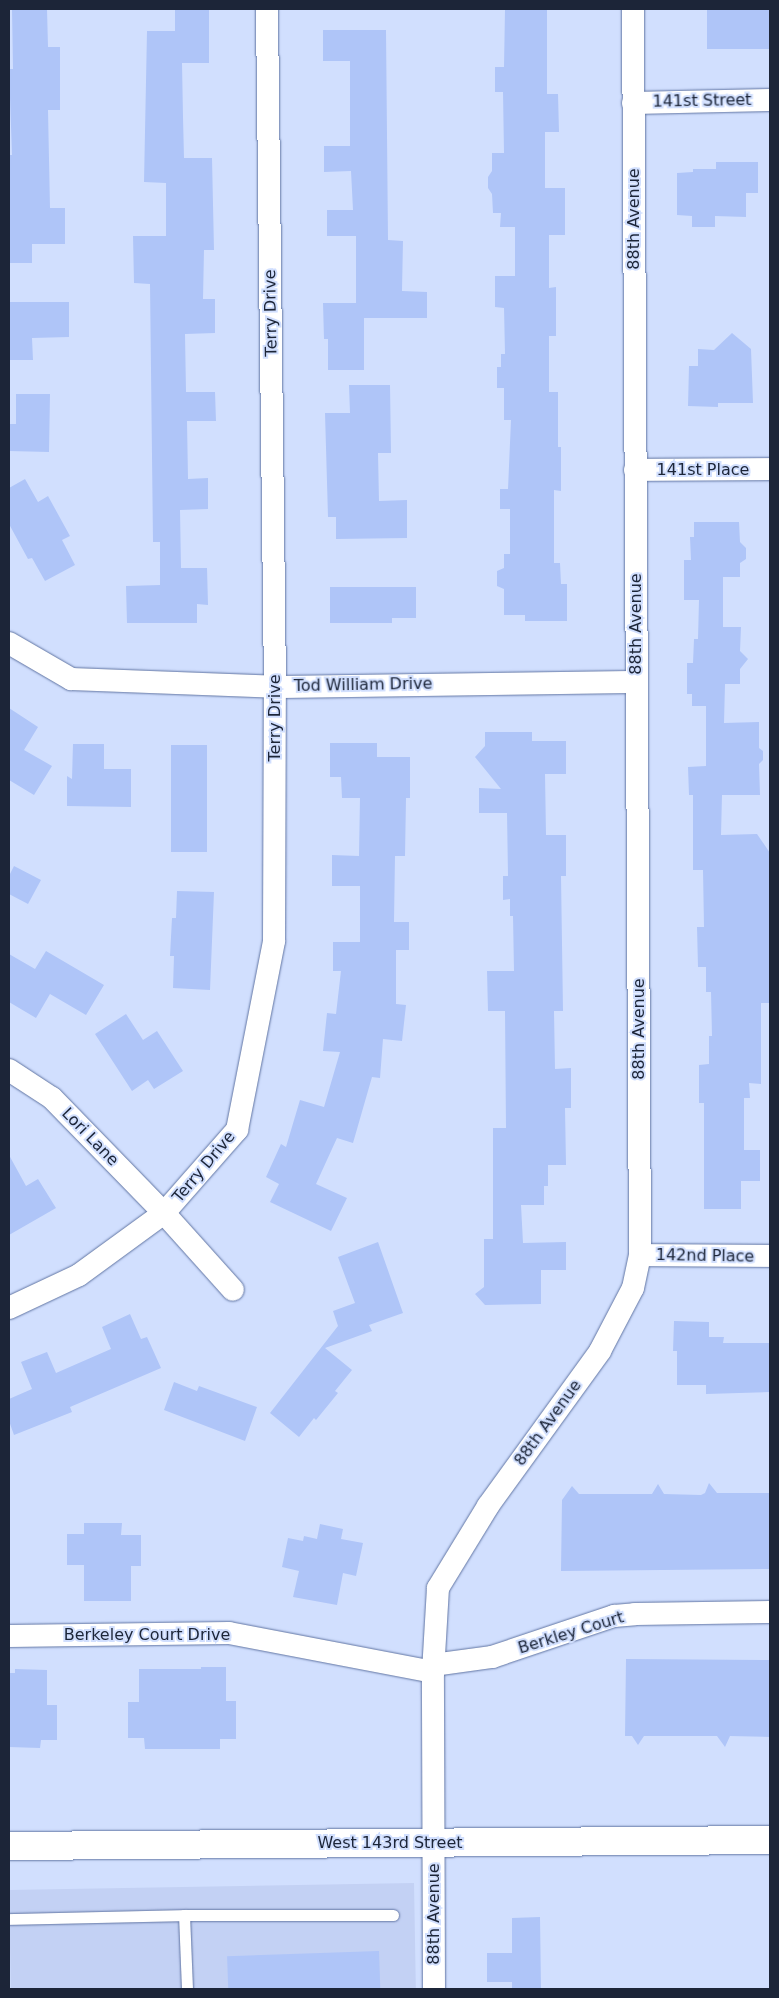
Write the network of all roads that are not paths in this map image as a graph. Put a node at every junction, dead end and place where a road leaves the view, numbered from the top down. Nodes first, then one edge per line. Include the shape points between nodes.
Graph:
1 (267, 9) edge
2 (633, 9) edge
3 (770, 100) edge
4 (633, 103) junction
5 (770, 469) edge
6 (635, 470) junction
7 (9, 643) edge
8 (637, 682) junction
9 (275, 687) junction
10 (9, 1070) edge
11 (164, 1213) junction
12 (640, 1255) junction
13 (770, 1256) edge
14 (233, 1290) dead end
15 (9, 1308) edge
16 (770, 1612) edge
17 (9, 1636) edge
18 (433, 1668) junction
19 (770, 1840) edge
20 (434, 1842) junction
21 (9, 1846) edge
22 (184, 1915) junction
23 (393, 1915) dead end
24 (9, 1919) edge
25 (187, 1989) edge
26 (434, 1989) edge

1 - 9 street, Terry Drive
2 - 4 street, 88th Avenue
3 - 4 street, 141st Street
4 - 6 street, 88th Avenue
5 - 6 street, 141st Place
6 - 8 street, 88th Avenue
7 - 9 street, Tod William Drive via 71,680
8 - 9 street, Tod William Drive
8 - 12 street, 88th Avenue
9 - 11 street, Terry Drive via 274,941 237,1130
10 - 11 street, Lori Lane via 52,1098
11 - 14 street, Lori Lane
11 - 15 street, Terry Drive via 80,1275
12 - 13 street, 142nd Place
12 - 18 street, 88th Avenue via 633,1288 600,1351 488,1506 438,1588
16 - 18 street, Berkley Court via 614,1616 492,1658
17 - 18 street, Berkeley Court Drive via 229,1633
18 - 20 street, 88th Avenue
19 - 20 main road, West 143rd Street
20 - 21 main road, West 143rd Street
20 - 26 street, 88th Avenue
22 - 23 lane
22 - 24 lane
22 - 25 lane

